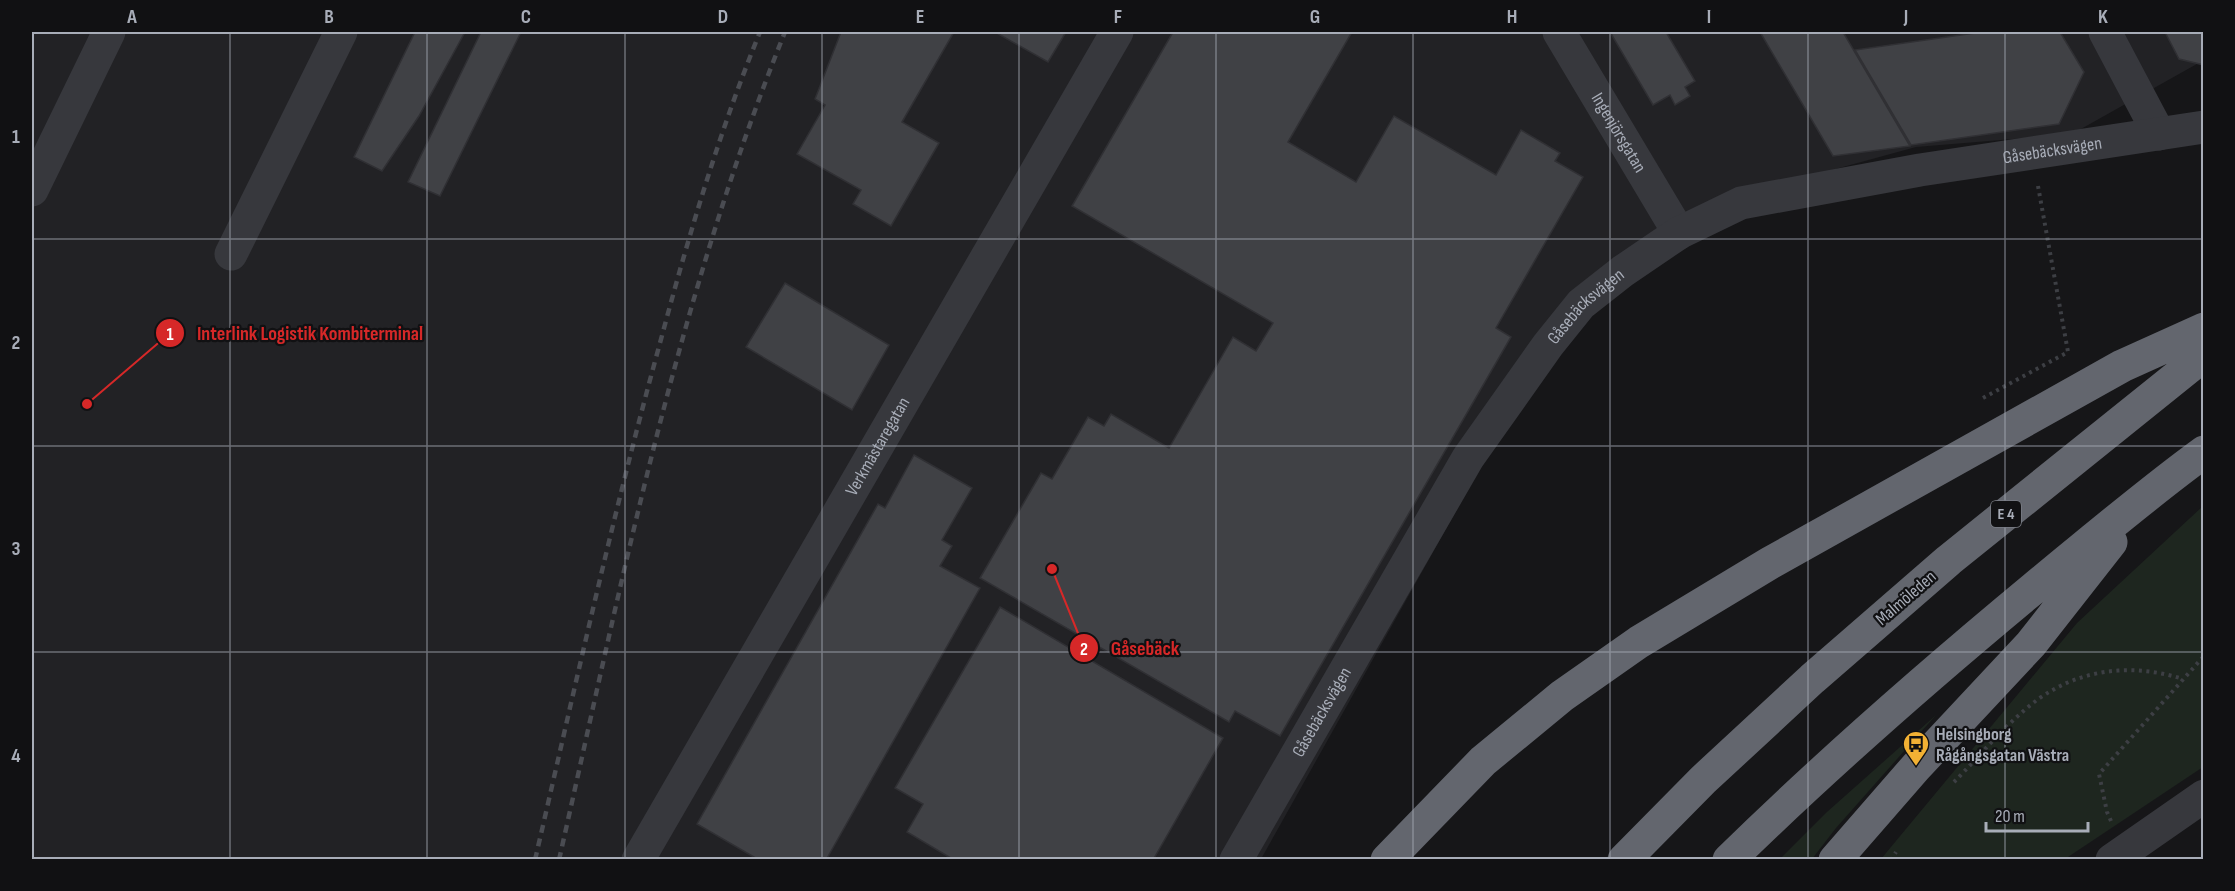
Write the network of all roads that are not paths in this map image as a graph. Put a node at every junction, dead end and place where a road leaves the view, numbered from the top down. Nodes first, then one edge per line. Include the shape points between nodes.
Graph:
1 (110, 32) edge
2 (341, 32) edge
3 (1117, 32) edge
4 (1559, 32) edge
5 (2105, 32) edge
6 (2204, 127) edge
7 (2159, 134) junction
8 (32, 190) edge
9 (1679, 233) junction
10 (231, 254) dead end
11 (2204, 329) edge
12 (2204, 355) edge
13 (2204, 452) edge
14 (2149, 493) junction
15 (2204, 796) edge
16 (2119, 854) edge
17 (638, 860) edge
18 (1236, 860) edge
19 (1387, 860) edge
20 (1624, 860) edge
21 (1729, 860) edge
22 (1835, 860) edge

1 - 8 street
2 - 10 street
3 - 17 street, Verkmästaregatan
4 - 9 street, Ingenjörsgatan
5 - 7 street
6 - 7 street, Gåsebäcksvägen
7 - 9 street, Gåsebäcksvägen via 2031,152 1741,203
9 - 18 street, Gåsebäcksvägen via 1581,304 1468,458
11 - 19 highway via 2122,366 1770,563 1638,642 1562,696 1484,761
12 - 20 highway, Malmöleden / E 4 via 1949,560 1812,679
13 - 14 highway
14 - 21 highway via 1932,672
14 - 22 highway via 2031,644
15 - 16 street

